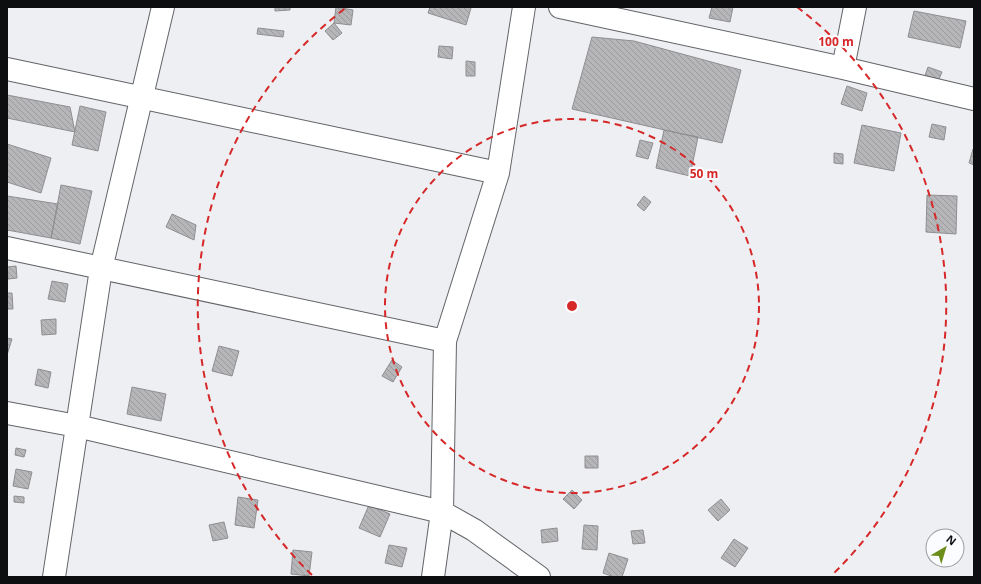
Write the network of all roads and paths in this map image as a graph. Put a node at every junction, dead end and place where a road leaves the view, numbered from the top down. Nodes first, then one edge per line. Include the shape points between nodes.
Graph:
1 (163, 7) edge
2 (524, 7) edge
3 (560, 7) edge
4 (854, 7) edge
5 (843, 68) junction
6 (7, 69) edge
7 (142, 97) junction
8 (974, 99) edge
9 (498, 173) junction
10 (7, 248) edge
11 (101, 269) junction
12 (446, 340) junction
13 (7, 413) edge
14 (77, 426) junction
15 (442, 512) junction
16 (54, 577) edge
17 (433, 577) edge
18 (539, 577) edge

1 - 7 street
2 - 9 street
3 - 5 street
4 - 5 street
5 - 8 street
6 - 7 street
7 - 9 street
7 - 11 street
9 - 12 street
10 - 11 street
11 - 12 street
11 - 14 street
12 - 15 street
13 - 14 street
14 - 15 street
14 - 16 street
15 - 17 street
15 - 18 street via 474,530

